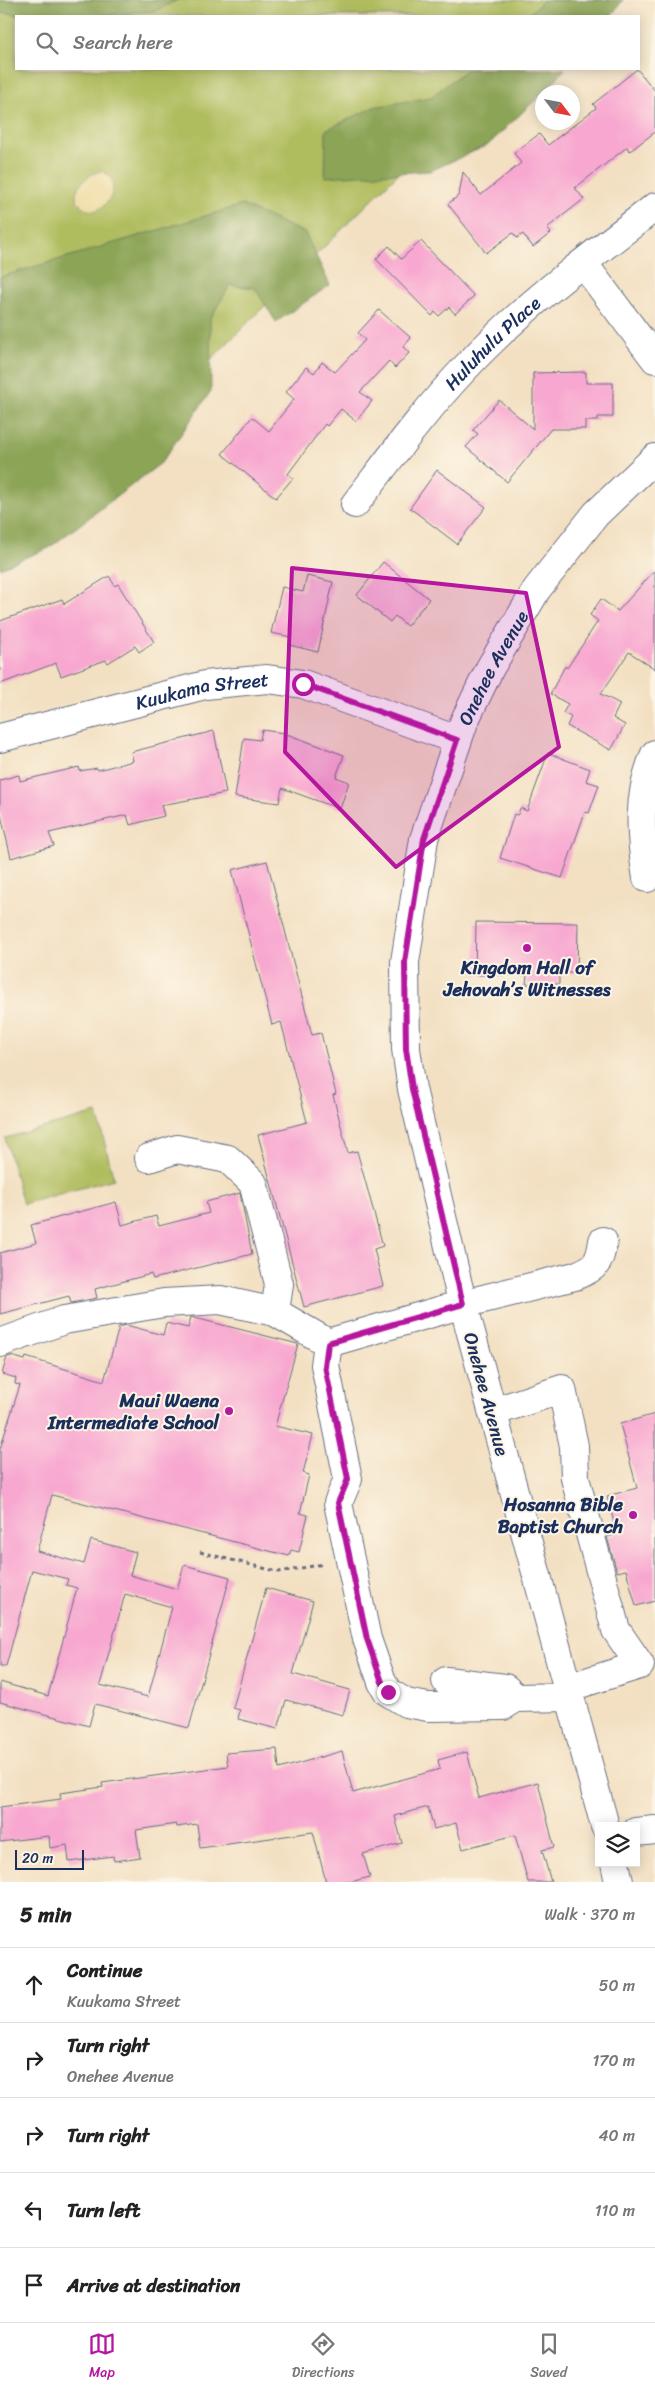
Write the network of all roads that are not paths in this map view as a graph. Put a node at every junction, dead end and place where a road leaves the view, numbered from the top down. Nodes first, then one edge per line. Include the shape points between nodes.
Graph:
1 (655, 207) edge
2 (583, 262) junction
3 (655, 360) edge
4 (655, 458) edge
5 (355, 504) dead end
6 (0, 738) edge
7 (457, 740) junction
8 (655, 754) edge
9 (647, 878) dead end
10 (149, 1158) dead end
11 (603, 1241) dead end
12 (463, 1304) junction
13 (275, 1312) junction
14 (0, 1343) edge
15 (328, 1343) junction
16 (493, 1412) junction
17 (647, 1669) edge
18 (446, 1681) dead end
19 (568, 1693) junction
20 (516, 1698) junction
21 (604, 1822) edge
22 (655, 1830) edge
23 (640, 1832) edge
24 (615, 1867) edge
25 (619, 1882) edge

1 - 2 street, Huluhulu Place
2 - 3 street
2 - 5 street, Huluhulu Place via 542,294 468,365 428,408
4 - 7 street, Onehee Avenue via 596,514 537,589 490,668
6 - 7 street, Kuukama Street via 205,685 267,679 303,684
7 - 12 street, Onehee Avenue via 424,839 405,962 406,1049 412,1089
8 - 9 street via 640,814
10 - 13 street via 177,1149 228,1159 253,1183 279,1284
11 - 12 street via 600,1258 590,1270
12 - 15 street
12 - 16 street, Onehee Avenue
13 - 14 street via 220,1300 164,1303 64,1320
13 - 15 street
15 - 20 street via 325,1366 348,1479 338,1503 367,1639 382,1682 396,1698 416,1706 503,1706
16 - 17 street via 562,1389 574,1446 575,1478 616,1630
16 - 19 street, Onehee Avenue
17 - 19 street
18 - 20 street via 505,1688
19 - 20 street
19 - 21 street, Onehee Avenue
22 - 23 street
24 - 25 street

